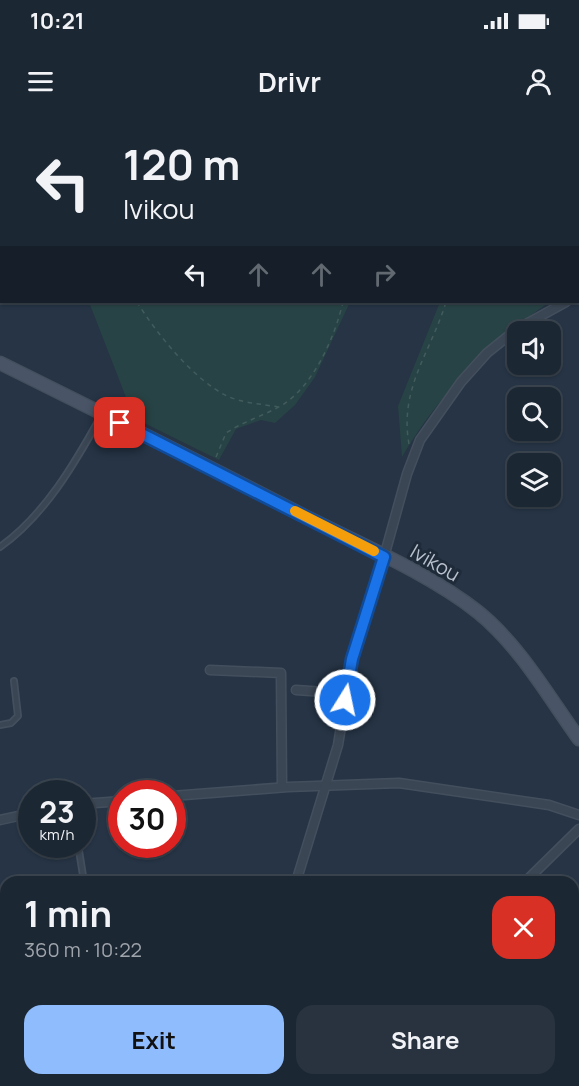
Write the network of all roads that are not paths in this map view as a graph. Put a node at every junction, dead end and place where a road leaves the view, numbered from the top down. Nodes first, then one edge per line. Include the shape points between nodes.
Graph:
1 (564, 303) edge
2 (0, 363) edge
3 (102, 414) junction
4 (0, 547) edge
5 (384, 557) junction
6 (210, 670) dead end
7 (14, 681) dead end
8 (347, 686) junction
9 (296, 690) dead end
10 (0, 725) edge
11 (578, 737) edge
12 (325, 786) junction
13 (282, 788) junction
14 (186, 795) edge
15 (579, 815) edge
16 (18, 816) edge
17 (0, 820) edge
18 (579, 829) edge
19 (80, 858) edge
20 (83, 876) edge
21 (298, 876) edge
22 (531, 876) edge

1 - 5 street via 517,329 487,353 461,382 420,440 406,474
2 - 3 street, Ivikou
3 - 4 lane via 73,467 36,512
3 - 5 street, Ivikou
5 - 8 street
5 - 11 street, Ivikou via 477,611 538,680
6 - 13 street via 281,673
7 - 10 lane via 18,716 11,723
8 - 9 street via 325,692
8 - 12 street via 338,745
12 - 13 street
12 - 15 street via 399,783 549,805
12 - 21 street
13 - 14 street
16 - 17 street
18 - 22 street
19 - 20 lane

